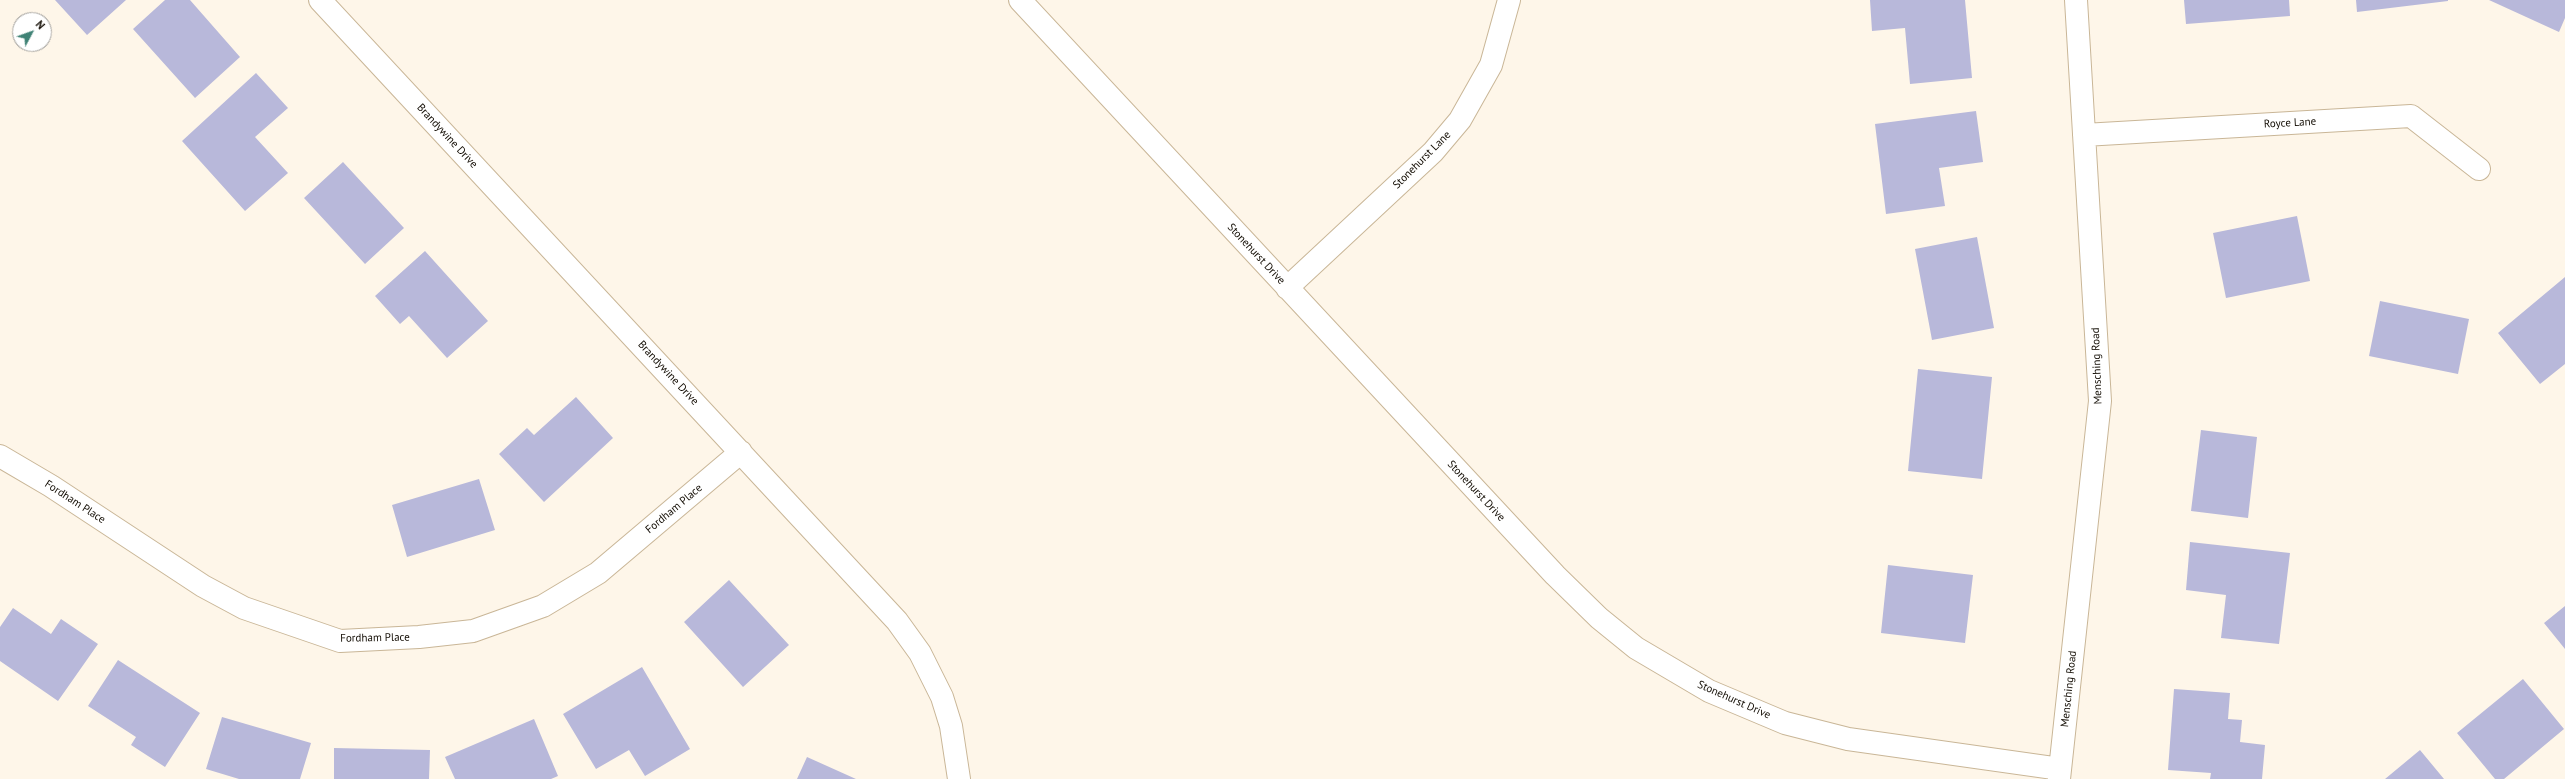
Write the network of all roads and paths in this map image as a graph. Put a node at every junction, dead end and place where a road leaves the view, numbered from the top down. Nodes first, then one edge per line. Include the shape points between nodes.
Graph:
1 (320, 0) edge
2 (1020, 0) edge
3 (1509, 0) edge
4 (2076, 0) edge
5 (2084, 135) junction
6 (2479, 169) dead end
7 (1287, 288) junction
8 (741, 452) junction
9 (0, 456) edge
10 (2059, 774) edge
11 (959, 779) edge

1 - 8 street, Brandywine Drive
2 - 7 street, Stonehurst Drive
3 - 7 street, Stonehurst Lane via 1491,65 1460,120 1433,152
4 - 5 street, Mensching Road
5 - 6 street, Royce Lane via 2411,116
5 - 10 street, Mensching Road via 2100,401
7 - 10 street, Stonehurst Drive via 1555,575 1599,618 1636,648 1709,691 1785,723 1848,739
8 - 9 street, Fordham Place via 598,573 543,606 473,631 340,641 244,608 203,586 51,486
8 - 11 street, Brandywine Drive via 897,621 920,653 942,697 951,726

